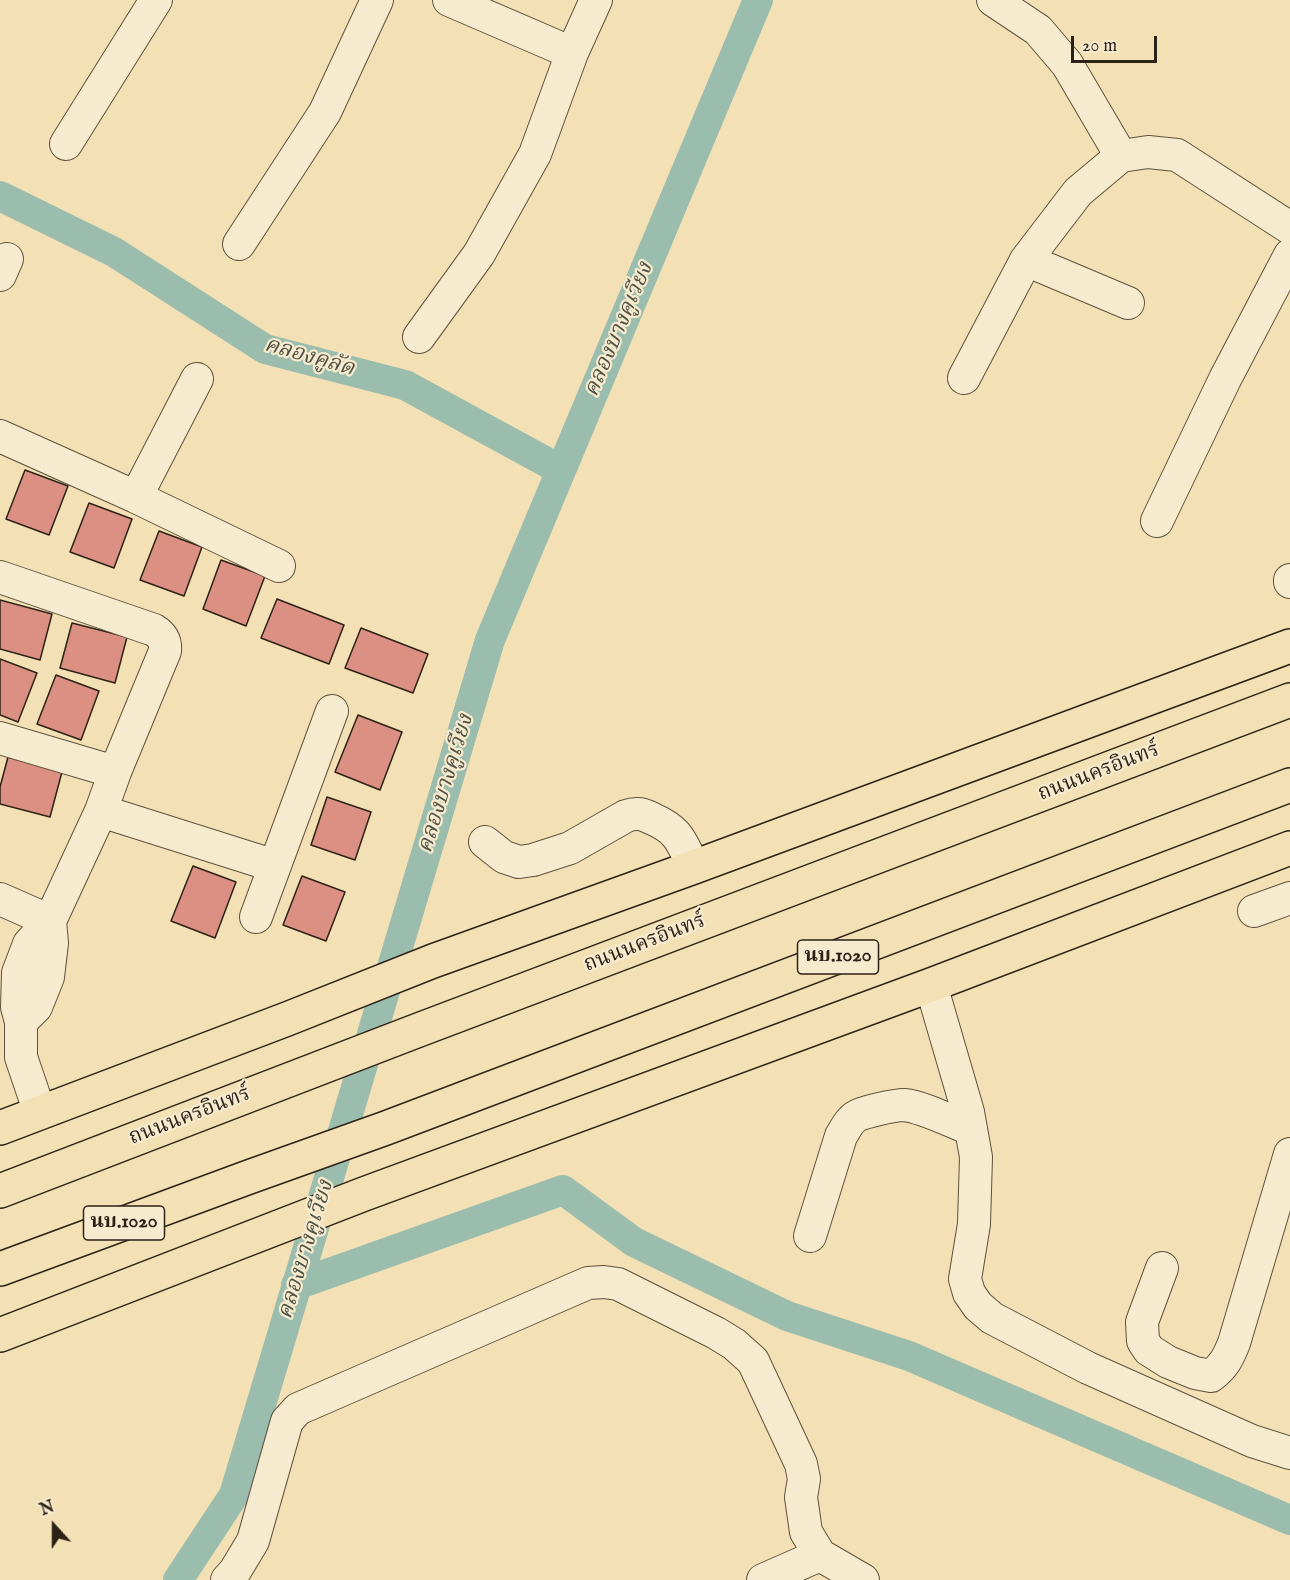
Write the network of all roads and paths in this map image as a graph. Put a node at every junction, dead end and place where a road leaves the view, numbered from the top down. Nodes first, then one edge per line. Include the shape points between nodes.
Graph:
1 (156, 0) edge
2 (377, 0) edge
3 (449, 0) edge
4 (596, 0) edge
5 (993, 0) edge
6 (572, 53) junction
7 (66, 144) dead end
8 (1121, 156) junction
9 (1290, 228) edge
10 (239, 244) dead end
11 (1290, 255) edge
12 (1026, 260) junction
13 (1128, 303) dead end
14 (419, 337) dead end
15 (964, 378) dead end
16 (197, 379) dead end
17 (0, 436) edge
18 (136, 497) junction
19 (1157, 521) dead end
20 (279, 566) dead end
21 (0, 577) edge
22 (1290, 646) edge
23 (1290, 700) edge
24 (332, 711) dead end
25 (0, 738) edge
26 (115, 772) junction
27 (1290, 785) edge
28 (101, 811) junction
29 (485, 842) dead end
30 (1290, 848) edge
31 (274, 866) junction
32 (694, 867) junction
33 (1290, 898) edge
34 (0, 899) edge
35 (1254, 911) dead end
36 (256, 917) dead end
37 (50, 921) junction
38 (931, 985) junction
39 (40, 1113) junction
40 (0, 1128) edge
41 (971, 1129) junction
42 (1290, 1154) edge
43 (0, 1191) edge
44 (810, 1236) dead end
45 (0, 1269) edge
46 (1162, 1269) dead end
47 (0, 1335) edge
48 (1290, 1453) edge
49 (820, 1555) junction
50 (235, 1577) edge
51 (763, 1580) edge
52 (863, 1580) edge

1 - 7 street
2 - 10 street via 325,112
3 - 6 street
4 - 6 street
5 - 8 street via 1038,30 1066,64
6 - 14 street via 535,154 479,254
8 - 9 street via 1148,152 1177,155
8 - 12 street via 1078,192
11 - 19 street
12 - 13 street
12 - 15 street
16 - 18 street
17 - 18 street
18 - 20 street
21 - 26 street via 154,630 163,638 165,651
22 - 32 main road
23 - 43 main road, ถนนนครอินทร์
24 - 31 street
25 - 26 street
26 - 28 street
27 - 45 main road, นบ.1020 via 386,1128
28 - 31 street
28 - 37 street
29 - 32 street via 504,857 519,862 533,860 570,848 626,816 642,813 668,826 679,837
30 - 38 main road, นบ.1020
31 - 36 street
32 - 39 main road
33 - 35 street
34 - 37 street
37 - 39 street via 48,977 36,1007 21,1022 21,1058
38 - 41 street
38 - 47 main road, นบ.1020 via 364,1194
39 - 40 main road
41 - 44 street via 904,1105 856,1116 841,1136
41 - 48 street via 976,1187 965,1279 978,1306 992,1318 1088,1368
42 - 46 street via 1234,1343 1226,1362 1211,1376 1168,1362 1149,1350 1143,1341 1142,1322
49 - 50 street via 806,1532 801,1464 753,1361 716,1333 618,1284 604,1282 588,1283 298,1409 287,1421 253,1541
49 - 51 street
49 - 52 street

